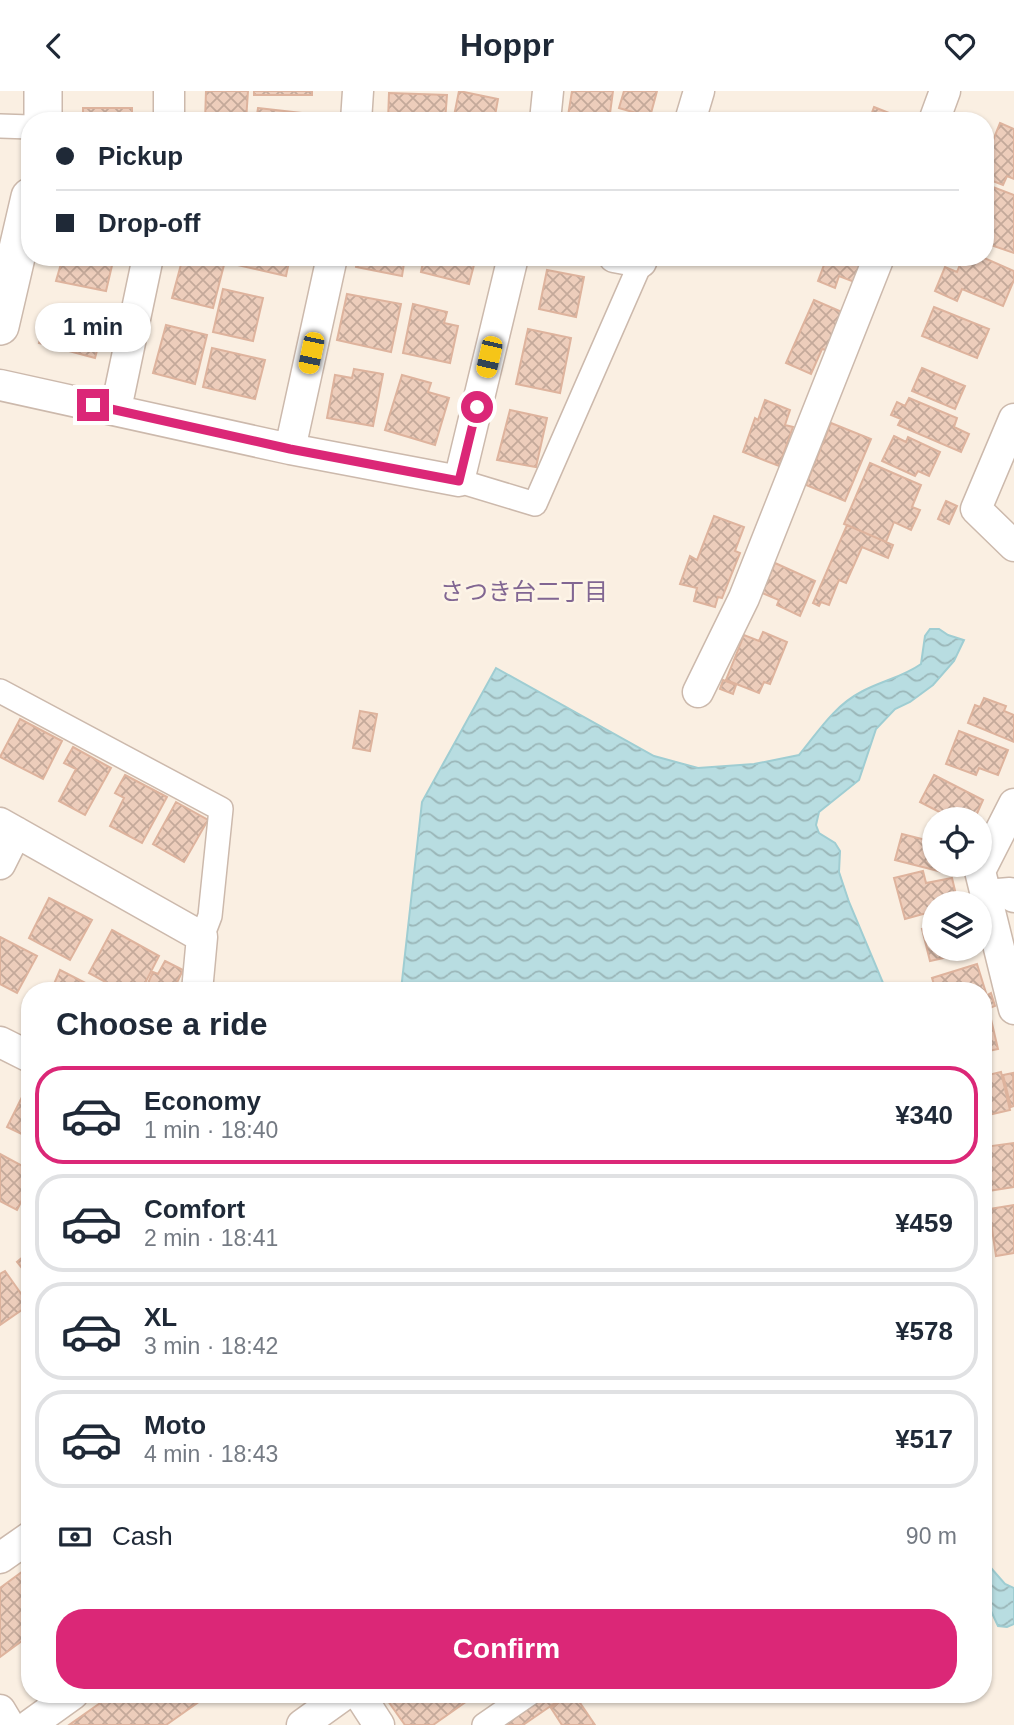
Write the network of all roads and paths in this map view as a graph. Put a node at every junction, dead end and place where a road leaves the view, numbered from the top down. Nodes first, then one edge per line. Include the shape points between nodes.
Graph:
1 (43, 91) edge
2 (169, 91) edge
3 (358, 91) edge
4 (548, 91) edge
5 (699, 91) edge
6 (945, 91) edge
7 (43, 112) edge
8 (169, 112) edge
9 (357, 112) edge
10 (546, 112) edge
11 (693, 112) edge
12 (937, 112) edge
13 (0, 126) edge
14 (21, 127) edge
15 (21, 236) edge
16 (146, 266) edge
17 (330, 266) edge
18 (511, 266) edge
19 (630, 266) edge
20 (875, 266) edge
21 (0, 326) edge
22 (0, 385) edge
23 (116, 409) junction
24 (1014, 419) edge
25 (290, 449) junction
26 (459, 481) junction
27 (1014, 546) edge
28 (0, 691) edge
29 (698, 692) dead end
30 (1014, 804) edge
31 (8, 828) edge
32 (0, 864) edge
33 (1000, 896) edge
34 (202, 937) junction
35 (198, 982) edge
36 (1014, 1009) edge
37 (0, 1042) edge
38 (21, 1052) edge
39 (21, 1543) edge
40 (0, 1558) edge
41 (61, 1703) edge
42 (333, 1703) edge
43 (365, 1703) edge
44 (516, 1703) edge
45 (0, 1710) edge
46 (9, 1725) edge
47 (30, 1725) edge
48 (302, 1725) edge
49 (379, 1725) edge
50 (484, 1725) edge

1 - 7 street
2 - 8 street
3 - 9 street
4 - 10 street
5 - 11 street
6 - 12 street
13 - 14 street
15 - 21 street
16 - 23 street
17 - 25 street
18 - 26 street
19 - 26 street via 536,504
20 - 29 street via 744,598
22 - 23 street
23 - 25 street
24 - 27 street via 976,509
25 - 26 street
28 - 34 street via 221,809 210,916
30 - 33 street via 980,871
31 - 32 street
31 - 34 street
33 - 36 street
34 - 35 street
37 - 38 street
39 - 40 street
41 - 47 street
42 - 48 street
43 - 49 street
44 - 50 street
45 - 46 street

